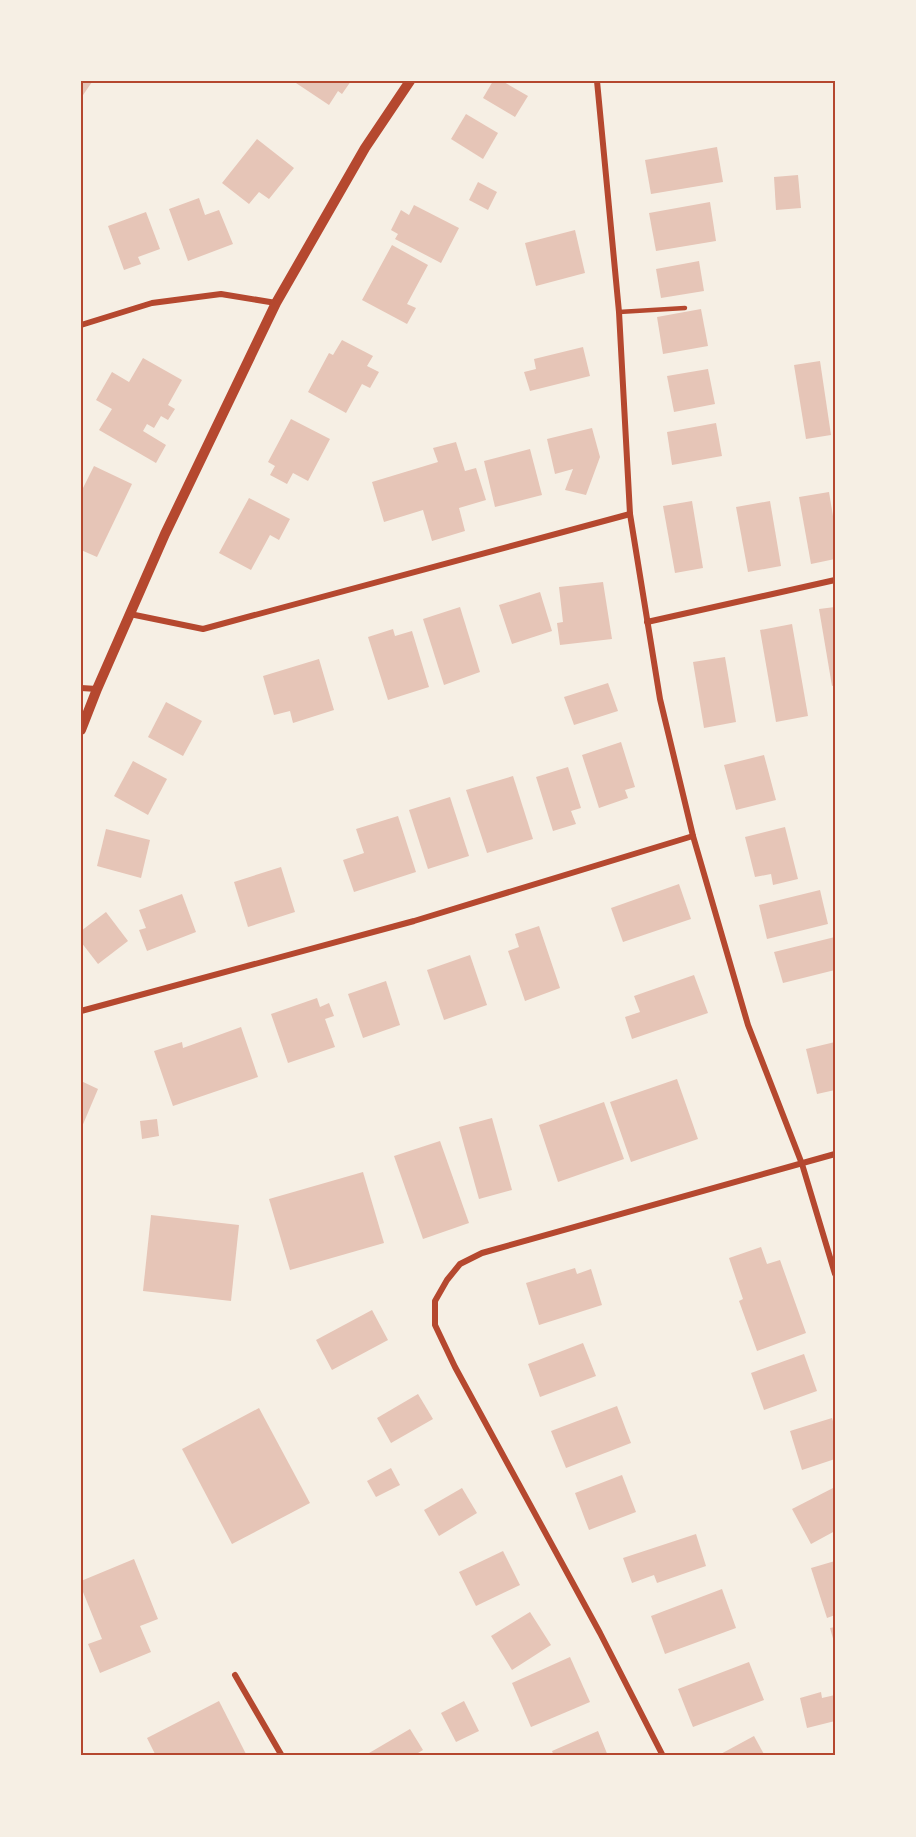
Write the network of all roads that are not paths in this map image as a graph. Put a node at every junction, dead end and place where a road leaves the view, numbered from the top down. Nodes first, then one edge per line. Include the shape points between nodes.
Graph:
1 (410, 81) edge
2 (597, 81) edge
3 (276, 303) junction
4 (685, 308) dead end
5 (619, 312) junction
6 (81, 325) edge
7 (630, 514) junction
8 (835, 580) edge
9 (130, 614) junction
10 (647, 622) junction
11 (81, 688) edge
12 (97, 689) junction
13 (81, 730) edge
14 (693, 836) junction
15 (81, 1011) edge
16 (835, 1154) edge
17 (802, 1164) junction
18 (835, 1274) edge
19 (235, 1675) dead end
20 (282, 1756) edge
21 (663, 1756) edge

1 - 3 street via 365,148
2 - 5 street
3 - 6 street via 221,294 152,303
3 - 9 street
4 - 5 lane
5 - 7 street
7 - 9 street via 203,629
7 - 10 street
8 - 10 street
9 - 12 street
10 - 14 street via 660,699
11 - 12 street
12 - 13 street
14 - 15 street via 414,921
14 - 17 street via 748,1025
16 - 17 street
17 - 18 street
17 - 21 street via 482,1253 460,1264 435,1301 435,1324 454,1367 600,1632
19 - 20 street

